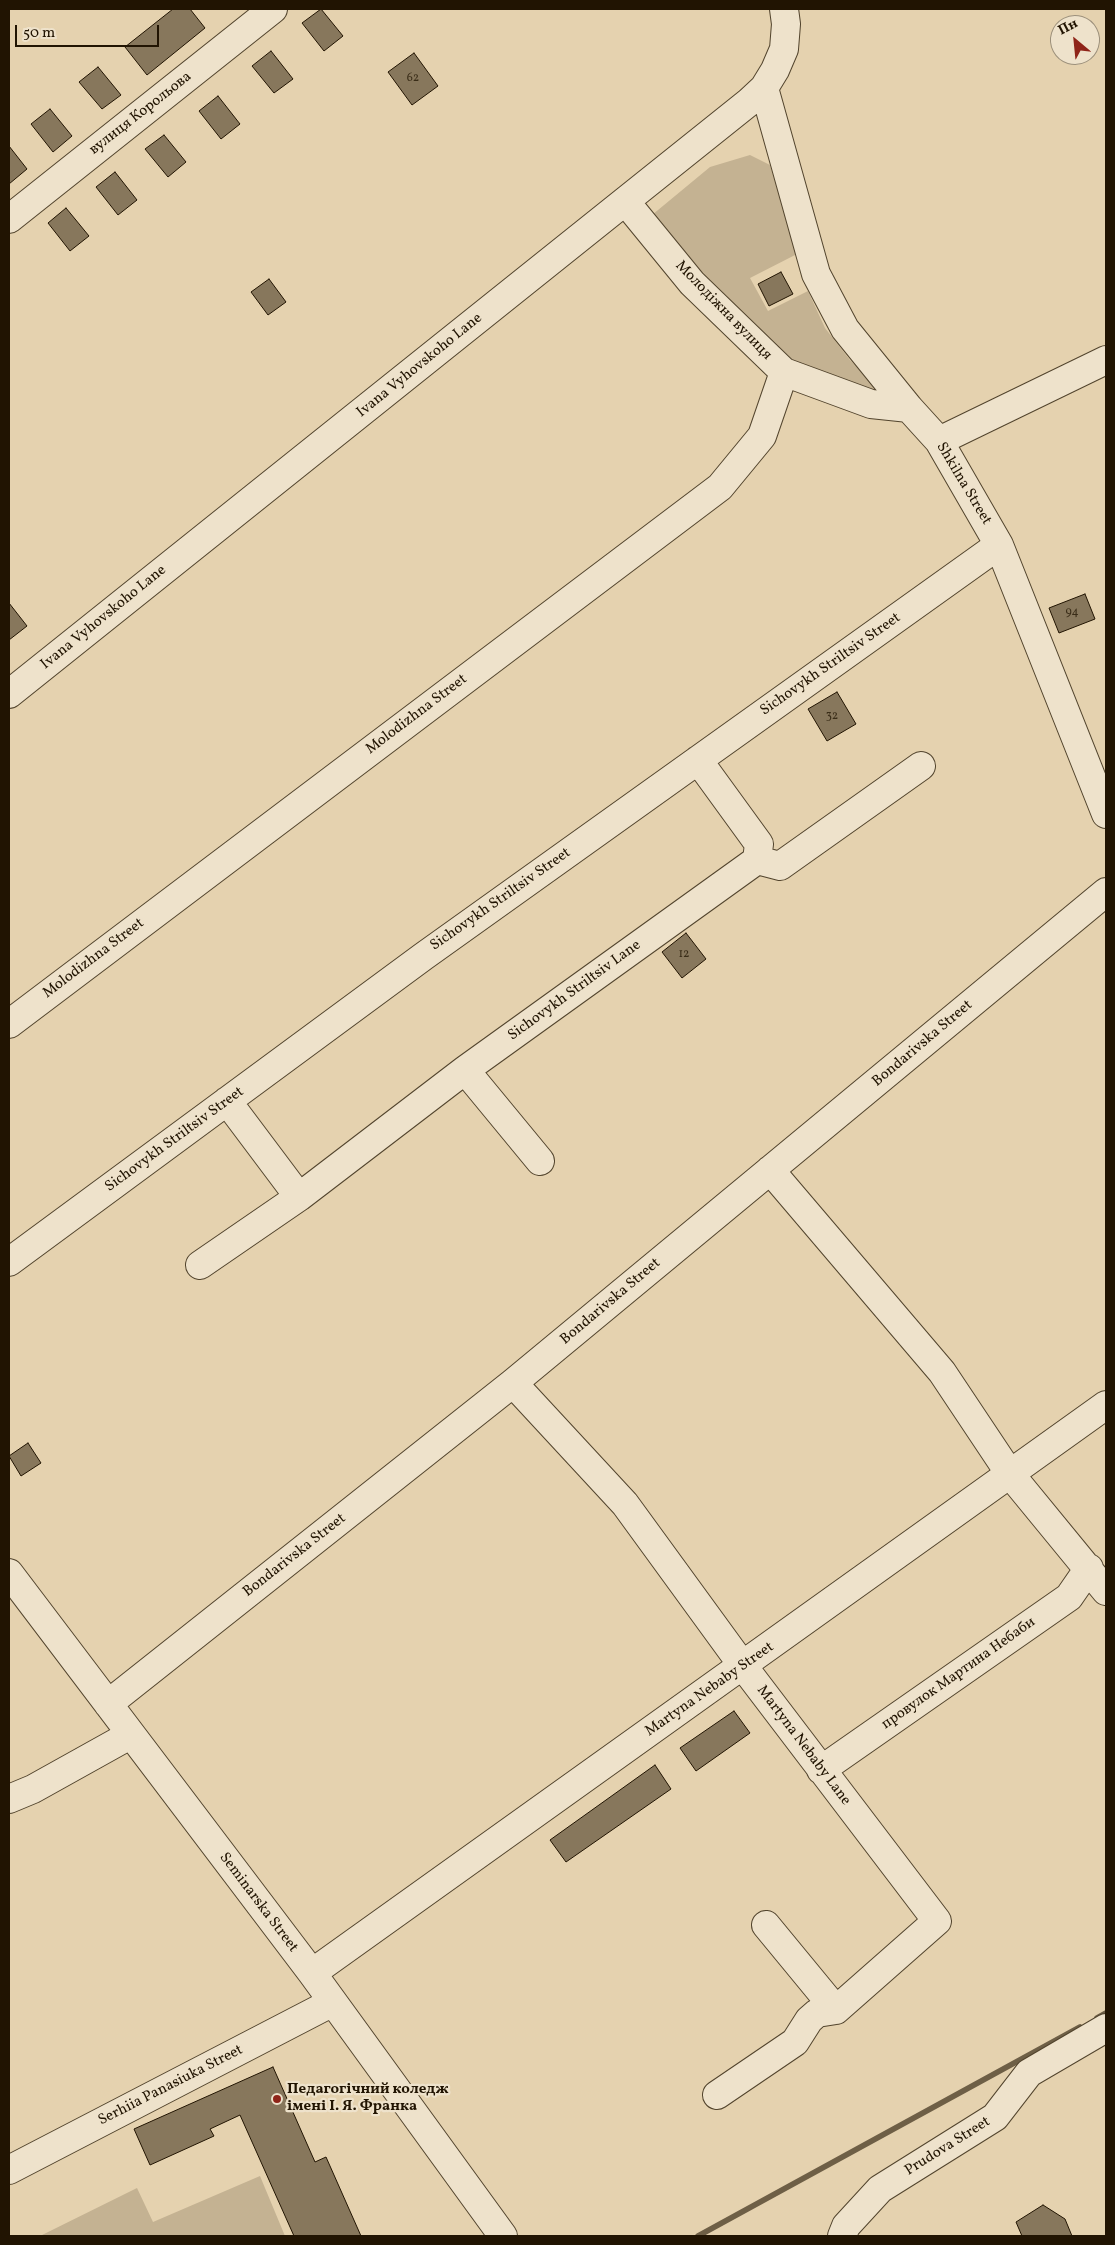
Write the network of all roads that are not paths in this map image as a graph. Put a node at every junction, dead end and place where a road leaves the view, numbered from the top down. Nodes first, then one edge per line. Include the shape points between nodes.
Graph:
1 (273, 9) edge
2 (784, 9) edge
3 (764, 88) junction
4 (625, 201) junction
5 (9, 218) edge
6 (1106, 360) edge
7 (784, 372) junction
8 (909, 408) junction
9 (939, 441) junction
10 (999, 545) junction
11 (9, 694) edge
12 (698, 760) junction
13 (921, 766) dead end
14 (1106, 814) edge
15 (757, 860) junction
16 (1106, 892) edge
17 (9, 1024) edge
18 (465, 1070) junction
19 (227, 1101) junction
20 (540, 1161) dead end
21 (770, 1170) junction
22 (299, 1197) junction
23 (9, 1262) edge
24 (200, 1265) dead end
25 (513, 1384) junction
26 (1106, 1405) edge
27 (1010, 1474) junction
28 (1088, 1568) junction
29 (10, 1576) edge
30 (1106, 1591) edge
31 (743, 1666) junction
32 (108, 1704) junction
33 (130, 1735) junction
34 (820, 1770) junction
35 (9, 1799) edge
36 (766, 1925) dead end
37 (312, 1973) junction
38 (333, 2002) junction
39 (836, 2010) junction
40 (1106, 2028) edge
41 (717, 2095) dead end
42 (9, 2170) edge
43 (503, 2236) edge
44 (842, 2236) edge

1 - 5 street, вулиця Корольова
2 - 3 street, Ivana Vyhovskoho Lane via 784,50
3 - 4 street, Ivana Vyhovskoho Lane
3 - 8 street, Shkilna Street via 816,274 845,329
4 - 7 street, Молодіжна вулиця via 692,283
4 - 11 street, Ivana Vyhovskoho Lane
6 - 9 street
7 - 8 street via 871,404
7 - 17 street, Molodizhna Street via 762,436 720,487
8 - 9 street, Shkilna Street
9 - 10 street, Shkilna Street
10 - 12 street, Sichovykh Striltsiv Street
10 - 14 street, Shkilna Street
12 - 15 street via 759,844
12 - 19 street, Sichovykh Striltsiv Street
13 - 15 street via 780,866
15 - 18 street, Sichovykh Striltsiv Lane
16 - 21 street, Bondarivska Street
18 - 20 street
18 - 22 street, Sichovykh Striltsiv Lane
19 - 22 street
19 - 23 street, Sichovykh Striltsiv Street
21 - 25 street, Bondarivska Street
21 - 27 street via 942,1372
22 - 24 street, Sichovykh Striltsiv Lane
25 - 31 street, Martyna Nebaby Lane via 625,1504
25 - 32 street, Bondarivska Street
26 - 27 street, Martyna Nebaby Street
27 - 28 street
27 - 31 street, Martyna Nebaby Street
28 - 30 street
28 - 34 street, провулок Мартина Небаби via 1069,1597
29 - 32 street, Seminarska Street
31 - 34 street, Martyna Nebaby Lane
31 - 37 street, Martyna Nebaby Street
32 - 33 street, Seminarska Street
33 - 35 street
33 - 37 street, Seminarska Street
34 - 39 street, Martyna Nebaby Lane via 937,1921
36 - 39 street
37 - 38 street, Seminarska Street
38 - 42 street, Serhiia Panasiuka Street
38 - 43 street, Seminarska Street
39 - 41 street via 817,2013 795,2042
40 - 44 street, Prudova Street via 1029,2073 995,2117 880,2189 846,2226

